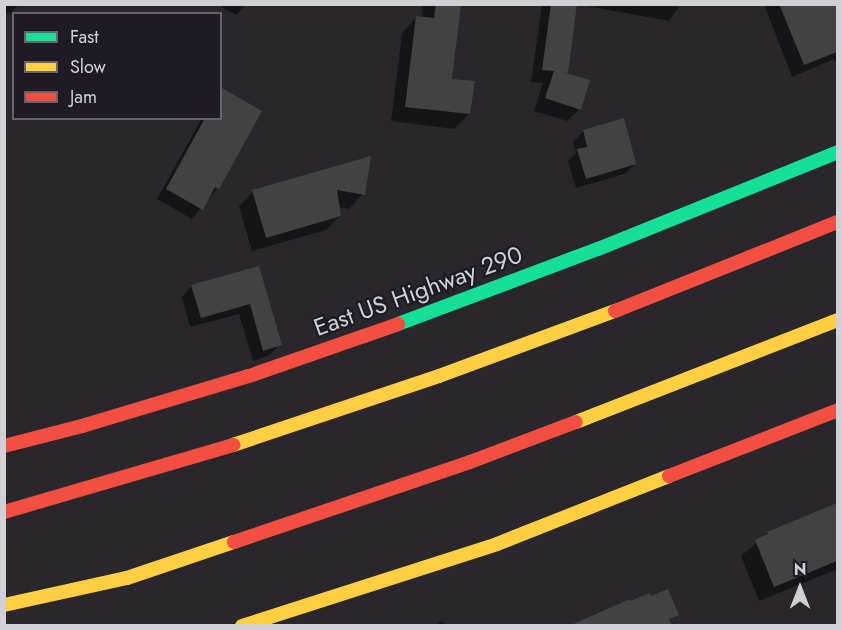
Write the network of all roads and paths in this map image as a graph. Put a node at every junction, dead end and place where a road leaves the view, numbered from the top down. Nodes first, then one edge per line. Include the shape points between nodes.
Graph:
1 (837, 152) edge
2 (837, 222) edge
3 (837, 320) edge
4 (837, 410) edge
5 (4, 446) edge
6 (4, 512) edge
7 (127, 578) junction
8 (4, 605) edge
9 (27, 615) dead end
10 (242, 626) edge

1 - 5 main road, East US Highway 290 via 598,249 366,335 249,376
2 - 6 main road via 626,307 439,376 258,438
3 - 7 main road via 470,462
4 - 10 main road via 497,544
7 - 8 main road
7 - 9 main road

